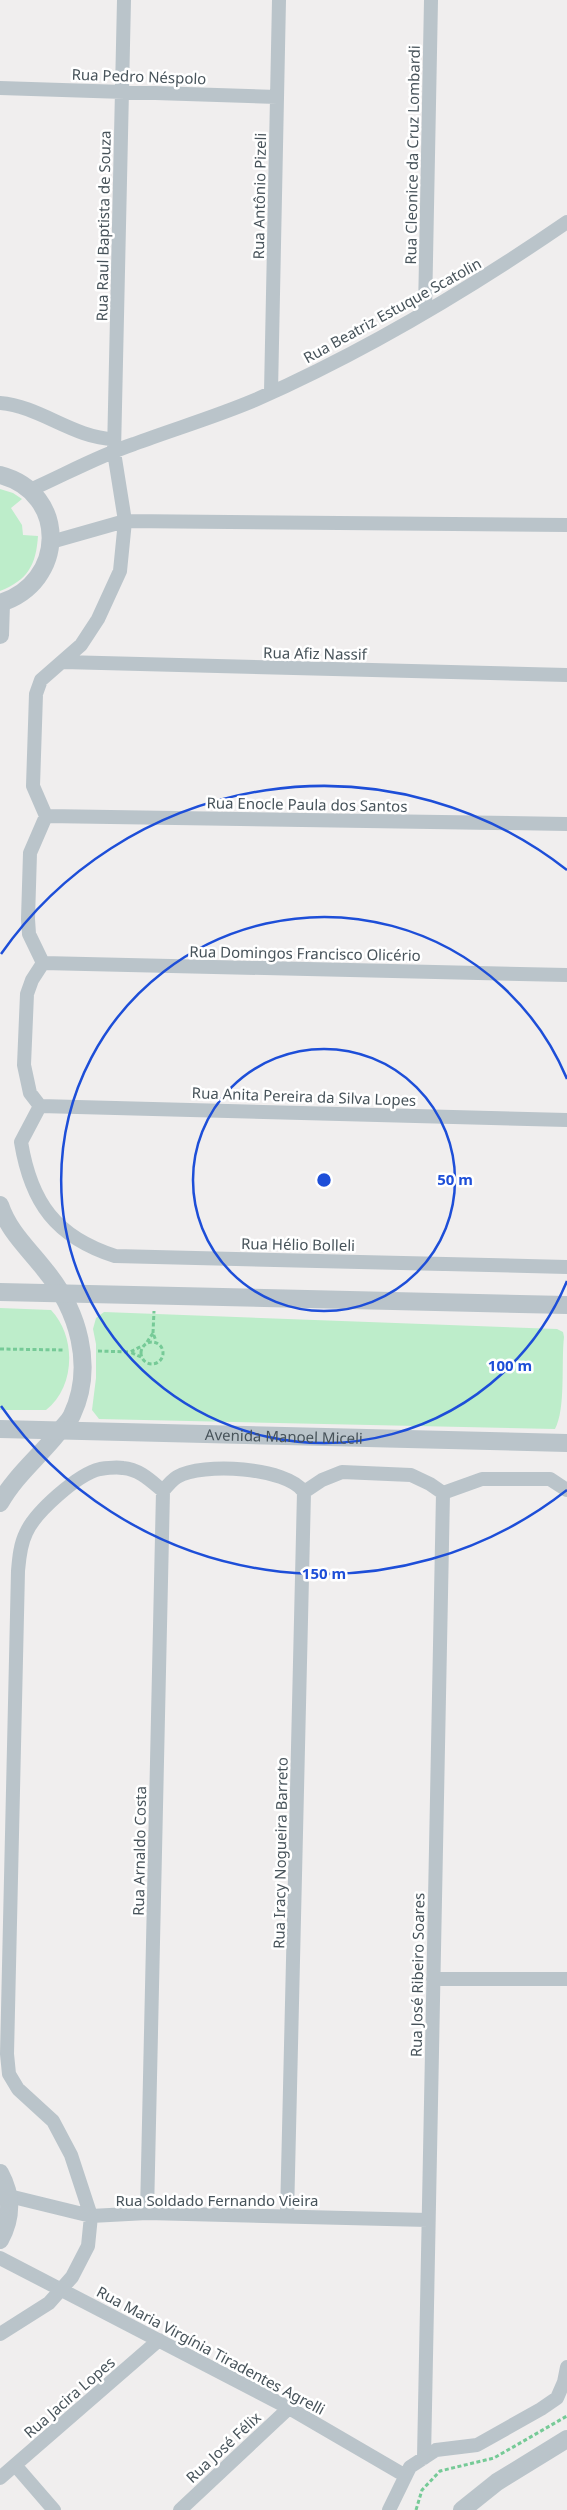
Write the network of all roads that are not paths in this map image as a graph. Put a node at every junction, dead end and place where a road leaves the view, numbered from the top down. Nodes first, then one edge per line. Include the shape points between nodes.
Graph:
1 (124, 0) edge
2 (279, 0) edge
3 (431, 0) edge
4 (0, 88) edge
5 (122, 92) junction
6 (277, 97) junction
7 (567, 222) edge
8 (425, 312) junction
9 (271, 392) junction
10 (0, 403) edge
11 (114, 446) junction
12 (0, 475) edge
13 (30, 490) junction
14 (125, 521) junction
15 (567, 525) edge
16 (51, 542) junction
17 (0, 603) edge
18 (0, 635) edge
19 (63, 662) junction
20 (567, 675) edge
21 (46, 816) junction
22 (567, 824) edge
23 (43, 963) junction
24 (567, 975) edge
25 (40, 1106) junction
26 (567, 1120) edge
27 (0, 1205) edge
28 (567, 1267) edge
29 (0, 1292) edge
30 (61, 1294) junction
31 (567, 1305) edge
32 (0, 1429) edge
33 (60, 1430) junction
34 (567, 1443) edge
35 (163, 1490) junction
36 (567, 1490) edge
37 (304, 1492) junction
38 (443, 1493) junction
39 (0, 1503) edge
40 (433, 1979) junction
41 (567, 1979) edge
42 (0, 2173) edge
43 (9, 2196) junction
44 (147, 2213) junction
45 (91, 2216) junction
46 (287, 2216) junction
47 (428, 2220) junction
48 (0, 2240) edge
49 (0, 2258) edge
50 (62, 2289) junction
51 (0, 2334) edge
52 (159, 2340) junction
53 (567, 2367) edge
54 (288, 2408) junction
55 (567, 2439) edge
56 (424, 2458) junction
57 (15, 2465) junction
58 (404, 2475) junction
59 (0, 2478) edge
60 (54, 2510) edge
61 (180, 2510) edge
62 (389, 2510) edge
63 (462, 2510) edge

1 - 5 street, Rua Raul Baptista de Souza
2 - 6 street, Rua Antônio Pizeli
3 - 8 street, Rua Cleonice da Cruz Lombardi
4 - 5 street, Rua Pedro Néspolo
5 - 6 street, Rua Pedro Néspolo
5 - 11 street, Rua Raul Baptista de Souza
6 - 9 street, Rua Antônio Pizeli
7 - 8 street, Rua Beatriz Estuque Scatolin via 502,267
8 - 9 street, Rua Beatriz Estuque Scatolin
9 - 11 street, Rua Beatriz Estuque Scatolin
10 - 11 street
11 - 13 street, Rua Beatriz Estuque Scatolin
11 - 14 street, Rua Raul Baptista de Souza
12 - 13 street
13 - 16 street via 46,514
14 - 15 street
14 - 16 street
14 - 19 street, Rua Raul Baptista de Souza via 120,571 112,591 82,644
16 - 17 street via 46,566 32,586
17 - 18 street
19 - 20 street, Rua Afiz Nassif
19 - 21 street, Rua Raul Baptista de Souza via 41,680 36,694 32,786
21 - 22 street, Rua Enocle Paula dos Santos
21 - 23 street via 30,853 28,909 30,934
23 - 24 street, Rua Domingos Francisco Olicério
23 - 25 street via 28,994 24,1065 30,1093
25 - 26 street, Rua Anita Pereira da Silva Lopes
25 - 28 street, Rua Hélio Bolleli via 21,1142 32,1187 44,1210 61,1229 76,1240 115,1256
27 - 30 street via 22,1244
29 - 30 street
30 - 31 street
30 - 33 street via 69,1304 80,1335 83,1370 78,1398 71,1416
32 - 33 street, Avenida Manoel Miceli
33 - 34 street, Avenida Manoel Miceli
33 - 39 street via 8,1489
35 - 37 street via 177,1477 200,1470 260,1470 299,1484
35 - 44 street, Rua Arnaldo Costa
35 - 45 street via 144,1475 125,1468 99,1469 78,1480 56,1497 26,1533 18,1571 6,2054 9,2074 18,2089 53,2122 71,2155
36 - 38 street via 550,1479 482,1479
37 - 38 street via 342,1472 411,1475
37 - 46 street, Rua Iracy Nogueira Barreto
38 - 40 street, Rua José Ribeiro Soares
40 - 41 street
40 - 47 street, Rua José Ribeiro Soares
42 - 43 street
43 - 45 street, Rua Soldado Fernando Vieira
43 - 48 street via 8,2220
44 - 45 street, Rua Soldado Fernando Vieira
44 - 46 street, Rua Soldado Fernando Vieira
45 - 50 street via 88,2246
46 - 47 street, Rua Soldado Fernando Vieira
47 - 56 street, Rua José Ribeiro Soares
49 - 50 street, Rua Maria Virgínia Tiradentes Agrelli
50 - 51 street via 49,2303
50 - 52 street, Rua Maria Virgínia Tiradentes Agrelli
52 - 54 street, Rua Maria Virgínia Tiradentes Agrelli
52 - 57 street, Rua Jacira Lopes
53 - 56 street via 557,2398 477,2445 436,2450
54 - 58 street, Rua Maria Virgínia Tiradentes Agrelli
54 - 61 street, Rua José Félix
55 - 63 street via 497,2482
56 - 58 street
57 - 59 street, Rua Jacira Lopes
57 - 60 street
58 - 62 street

